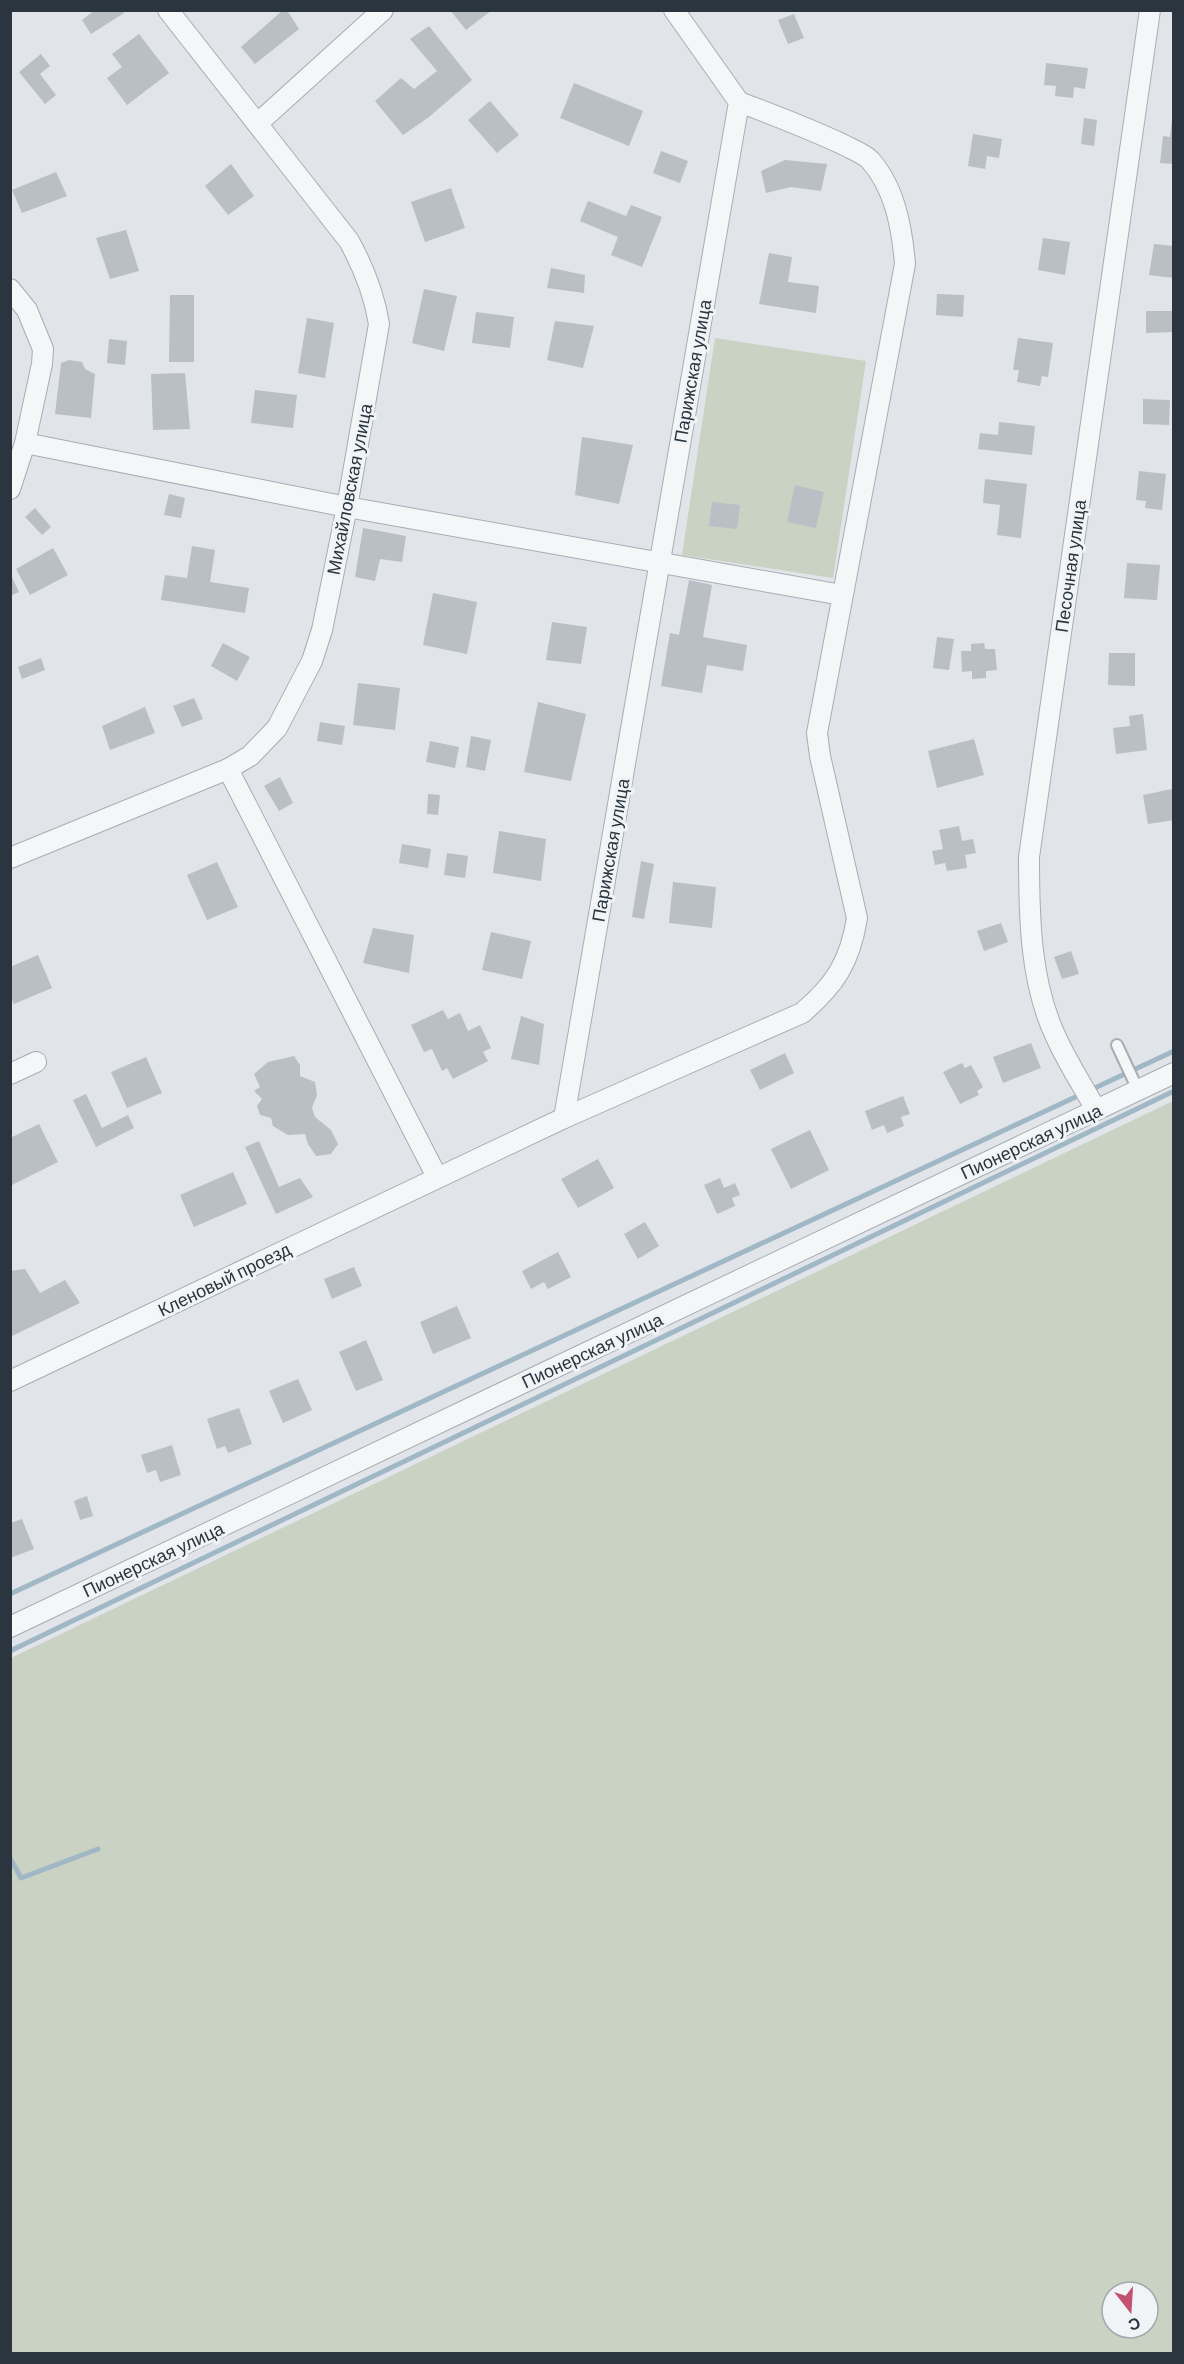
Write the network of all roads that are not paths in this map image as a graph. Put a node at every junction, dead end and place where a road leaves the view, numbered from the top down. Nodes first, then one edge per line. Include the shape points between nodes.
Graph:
1 (168, 10) edge
2 (383, 10) edge
3 (674, 10) edge
4 (1150, 10) edge
5 (739, 102) junction
6 (258, 123) junction
7 (10, 289) edge
8 (26, 443) junction
9 (10, 489) edge
10 (347, 507) junction
11 (659, 563) junction
12 (842, 595) junction
13 (228, 769) junction
14 (10, 858) edge
15 (1117, 1045) dead end
16 (36, 1062) dead end
17 (1173, 1073) edge
18 (10, 1074) edge
19 (1138, 1090) junction
20 (1096, 1110) junction
21 (564, 1118) junction
22 (437, 1177) junction
23 (10, 1381) edge
24 (10, 1627) edge

1 - 6 street, Михайловская улица
2 - 6 street
3 - 5 street
4 - 20 street, Песочная улица via 1029,857 1031,926 1042,997 1055,1036
5 - 11 street, Парижская улица
5 - 12 street via 807,128 869,159 899,216 905,264
6 - 10 street, Михайловская улица via 349,241 375,297 379,324
7 - 8 street via 27,310 43,349
8 - 9 street
8 - 10 street
10 - 11 street
10 - 13 street, Михайловская улица via 312,661 277,728 250,756
11 - 12 street
11 - 21 street, Парижская улица
12 - 21 street via 818,733 857,918 853,945 840,970 825,993 802,1013
13 - 14 street, Михайловская улица
13 - 22 street
15 - 19 lane
16 - 18 street
17 - 19 street, Пионерская улица
19 - 20 street, Пионерская улица
20 - 24 street, Пионерская улица
21 - 22 street
22 - 23 street, Кленовый проезд

